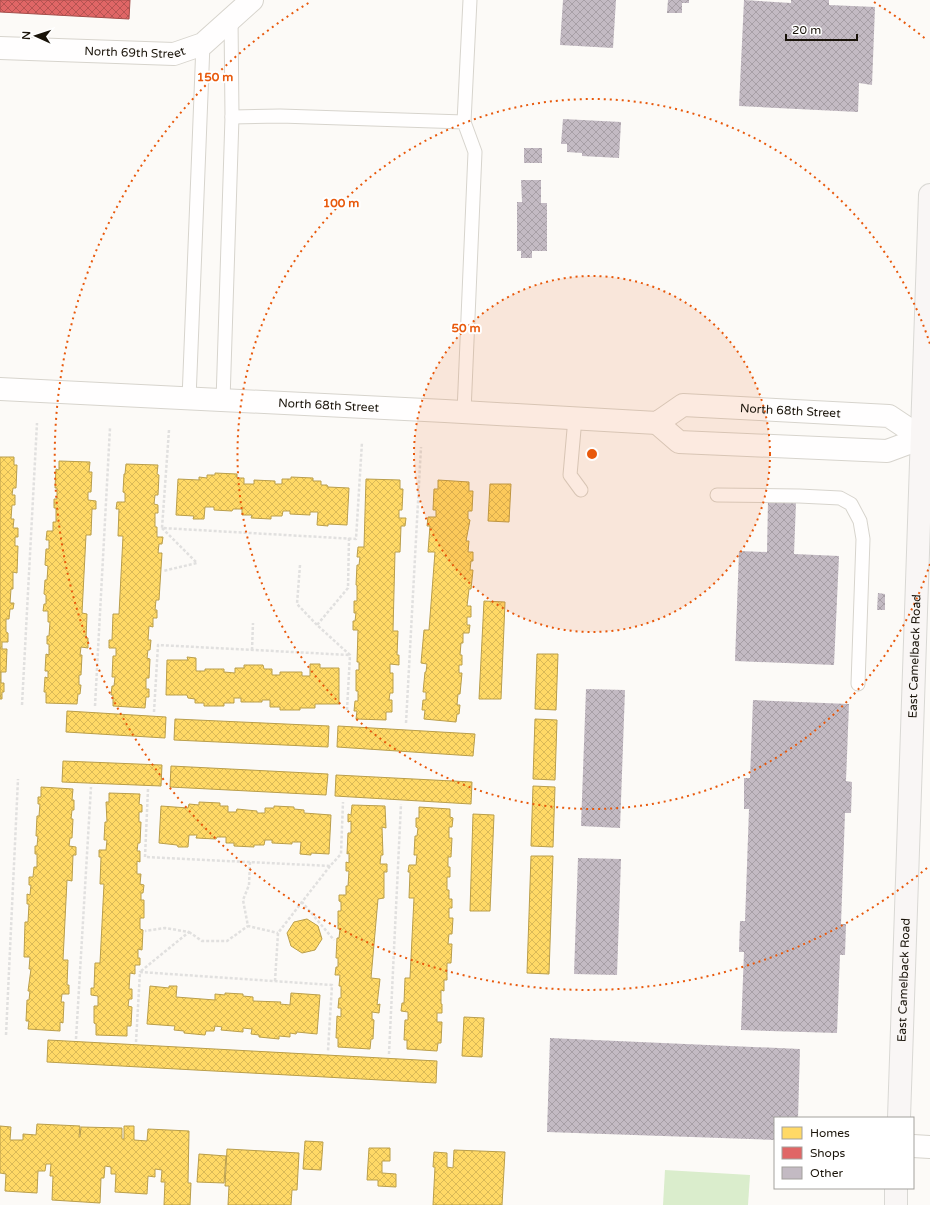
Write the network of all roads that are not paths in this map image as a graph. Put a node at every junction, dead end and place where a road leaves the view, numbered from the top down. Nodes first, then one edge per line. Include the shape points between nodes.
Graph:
1 (252, 0) edge
2 (470, 0) edge
3 (232, 18) junction
4 (203, 44) junction
5 (0, 48) edge
6 (232, 117) junction
7 (464, 122) junction
8 (930, 195) edge
9 (0, 390) edge
10 (189, 399) junction
11 (223, 400) junction
12 (464, 412) junction
13 (575, 418) junction
14 (657, 423) junction
15 (926, 438) edge
16 (581, 490) dead end
17 (717, 495) dead end
18 (858, 684) dead end
19 (899, 1117) edge
20 (914, 1146) edge
21 (930, 1147) edge
22 (896, 1189) edge
23 (896, 1205) edge

1 - 3 street, North 69th Street
2 - 7 lane
3 - 4 street, North 69th Street
3 - 6 lane
4 - 5 street, North 69th Street via 174,54
4 - 10 lane
6 - 7 lane via 287,116
6 - 11 lane
7 - 12 lane via 475,152
8 - 15 main road, East Camelback Road
9 - 10 street, North 68th Street
10 - 11 street, North 68th Street
11 - 12 street, North 68th Street
12 - 13 street, North 68th Street
13 - 14 street, North 68th Street
13 - 16 lane via 570,475
14 - 15 street via 679,442 887,451
14 - 15 street, North 68th Street via 683,405 889,416
15 - 19 main road, East Camelback Road
17 - 18 lane via 840,498 851,504 860,520 864,539
20 - 21 street
22 - 23 main road

